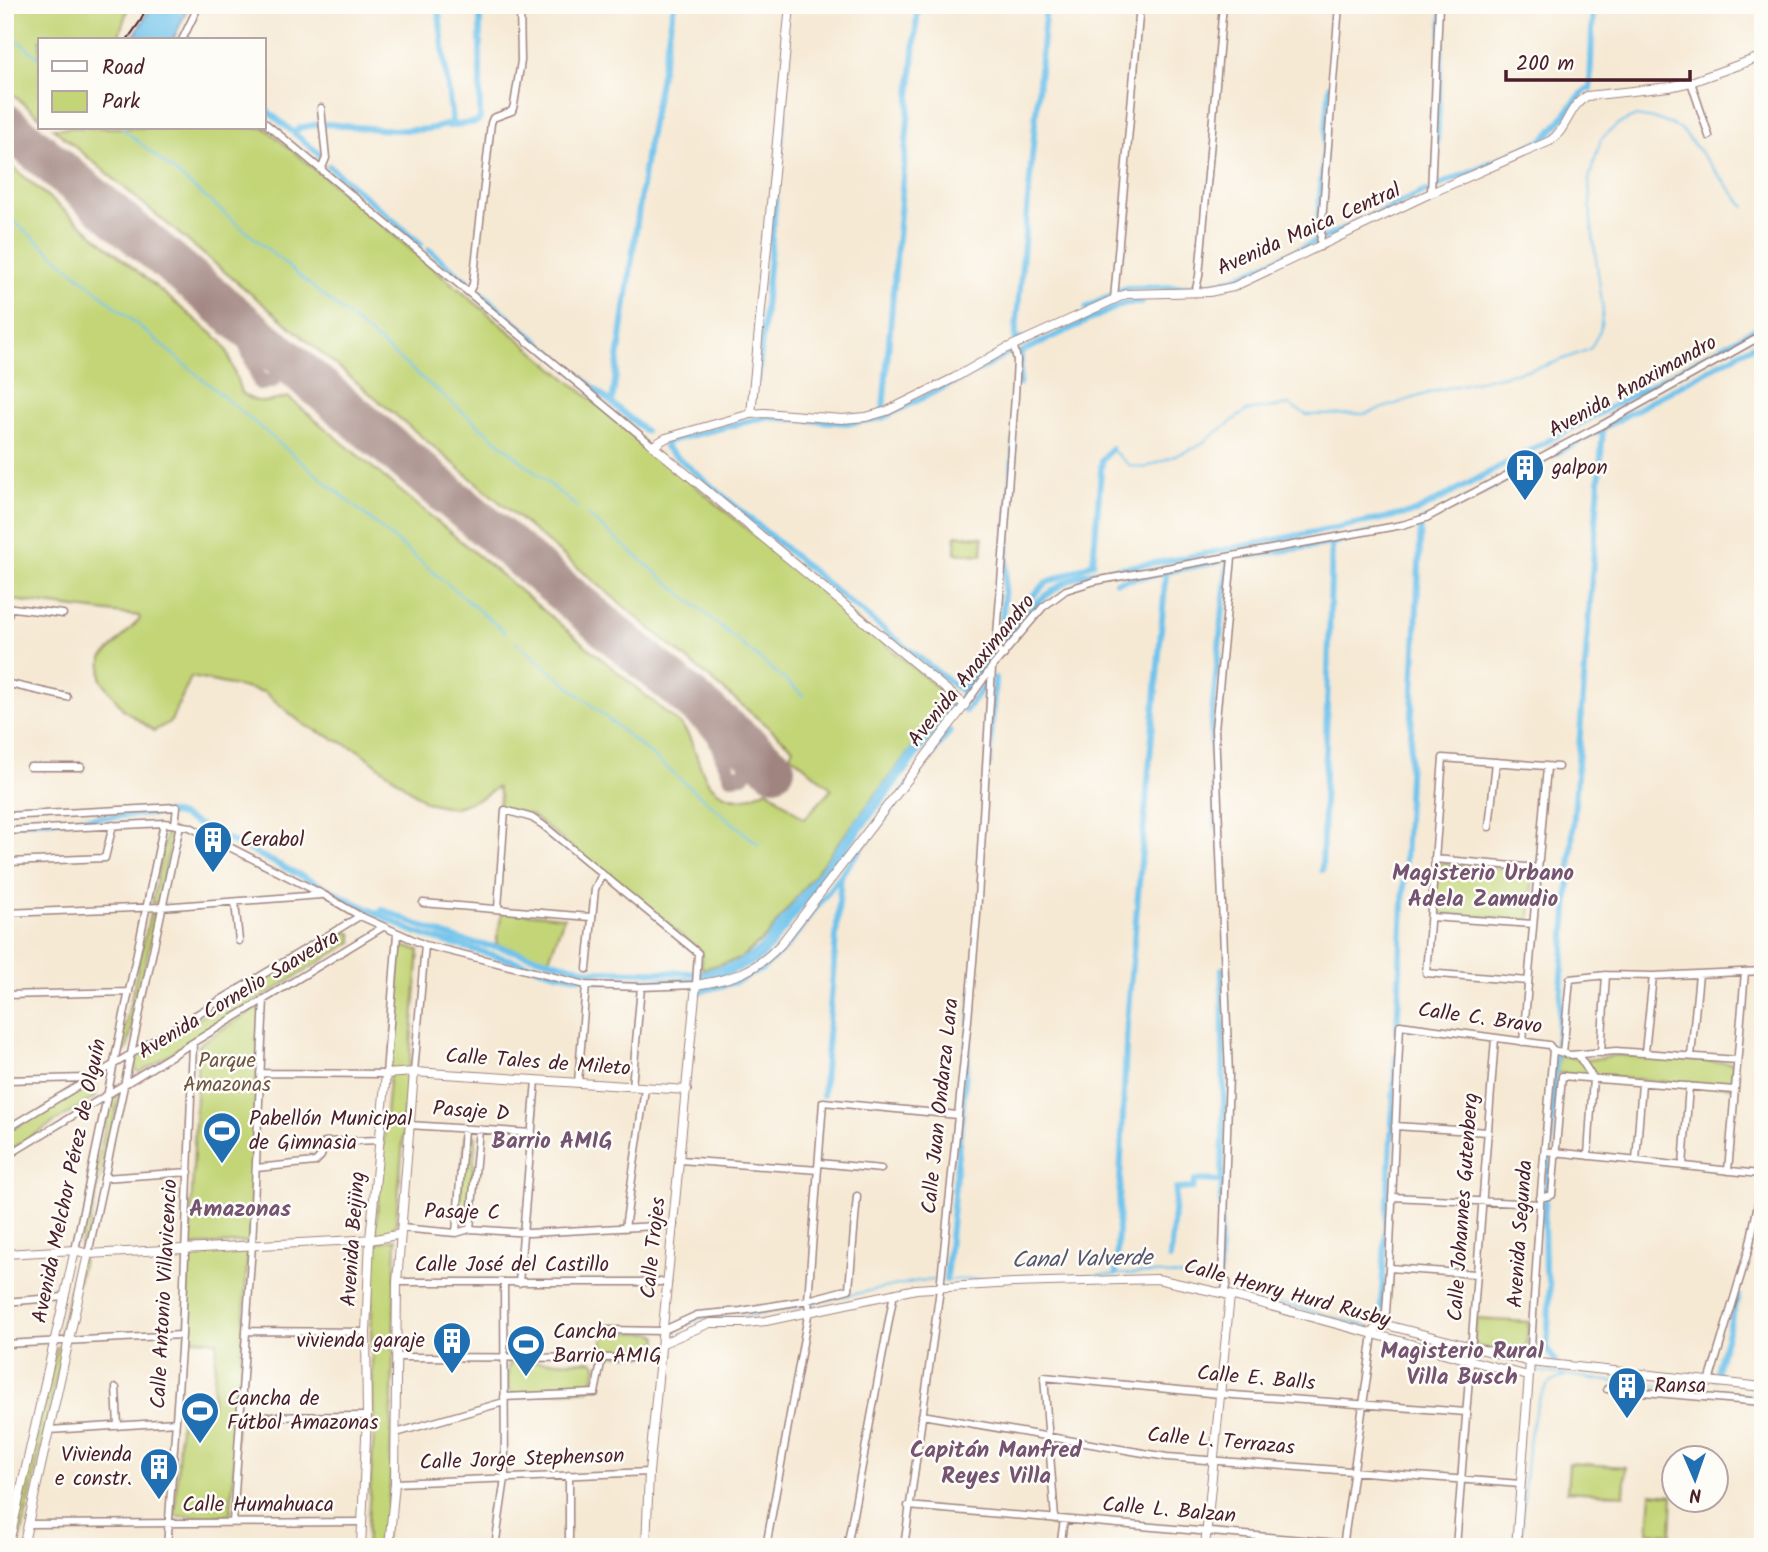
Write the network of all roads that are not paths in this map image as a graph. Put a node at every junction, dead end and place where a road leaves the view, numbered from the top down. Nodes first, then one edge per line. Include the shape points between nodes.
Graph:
1 (198, 5) edge
2 (520, 5) edge
3 (790, 5) edge
4 (1140, 5) edge
5 (1223, 5) edge
6 (1339, 5) edge
7 (1439, 5) edge
8 (183, 38) edge
9 (1763, 56) edge
10 (1691, 82) junction
11 (321, 108) dead end
12 (266, 124) edge
13 (1709, 136) dead end
14 (321, 170) junction
15 (1431, 193) junction
16 (1320, 247) junction
17 (469, 292) junction
18 (1195, 293) junction
19 (1114, 299) junction
20 (1763, 335) edge
21 (1014, 347) junction
22 (751, 414) junction
23 (653, 446) junction
24 (1232, 558) junction
25 (7, 607) edge
26 (63, 614) dead end
27 (5, 629) edge
28 (1001, 653) junction
29 (992, 667) junction
30 (5, 682) edge
31 (68, 697) dead end
32 (964, 704) junction
33 (1496, 762) junction
34 (1558, 766) dead end
35 (30, 767) dead end
36 (81, 767) dead end
37 (1547, 767) junction
38 (5, 816) edge
39 (164, 822) junction
40 (177, 823) junction
41 (113, 825) junction
42 (1489, 827) dead end
43 (5, 831) edge
44 (1434, 859) junction
45 (9, 862) dead end
46 (1538, 868) junction
47 (602, 874) junction
48 (324, 895) junction
49 (235, 902) junction
50 (423, 903) dead end
51 (161, 907) junction
52 (146, 908) junction
53 (498, 908) junction
54 (5, 913) edge
55 (360, 916) junction
56 (590, 917) junction
57 (1431, 917) junction
58 (1533, 924) junction
59 (383, 927) junction
60 (397, 934) junction
61 (239, 941) dead end
62 (425, 945) junction
63 (587, 969) dead end
64 (1763, 971) edge
65 (1745, 972) junction
66 (1699, 974) junction
67 (1606, 975) junction
68 (1653, 976) junction
69 (1528, 981) junction
70 (696, 984) junction
71 (586, 985) junction
72 (641, 987) junction
73 (129, 992) junction
74 (5, 995) edge
75 (264, 999) junction
76 (1495, 1038) junction
77 (1523, 1042) junction
78 (193, 1043) junction
79 (1553, 1050) junction
80 (1645, 1052) junction
81 (1563, 1053) junction
82 (1601, 1053) junction
83 (1578, 1055) junction
84 (129, 1056) junction
85 (1691, 1056) junction
86 (1737, 1060) junction
87 (113, 1065) junction
88 (414, 1072) junction
89 (260, 1073) junction
90 (386, 1074) junction
91 (90, 1078) junction
92 (1593, 1078) junction
93 (5, 1080) edge
94 (536, 1080) junction
95 (578, 1083) junction
96 (1642, 1083) junction
97 (124, 1085) junction
98 (1689, 1086) junction
99 (632, 1087) junction
100 (645, 1088) junction
101 (687, 1090) junction
102 (1734, 1090) junction
103 (107, 1096) junction
104 (1763, 1107) edge
105 (958, 1115) junction
106 (409, 1125) junction
107 (1395, 1125) junction
108 (464, 1129) junction
109 (479, 1129) junction
110 (5, 1130) edge
111 (1488, 1132) junction
112 (532, 1133) junction
113 (379, 1140) junction
114 (1545, 1151) junction
115 (1556, 1152) junction
116 (1588, 1156) junction
117 (5, 1157) edge
118 (681, 1160) junction
119 (1636, 1161) junction
120 (818, 1166) junction
121 (1683, 1166) junction
122 (256, 1168) junction
123 (881, 1169) dead end
124 (1728, 1171) junction
125 (189, 1172) junction
126 (1759, 1174) junction
127 (104, 1178) junction
128 (857, 1196) dead end
129 (1392, 1197) junction
130 (1540, 1200) junction
131 (1482, 1201) junction
132 (674, 1225) junction
133 (625, 1228) junction
134 (470, 1229) junction
135 (401, 1231) junction
136 (523, 1232) junction
137 (456, 1233) junction
138 (370, 1239) junction
139 (252, 1245) junction
140 (75, 1250) junction
141 (186, 1250) junction
142 (5, 1254) edge
143 (88, 1254) junction
144 (1389, 1268) junction
145 (1476, 1274) junction
146 (397, 1282) junction
147 (668, 1282) junction
148 (504, 1283) junction
149 (519, 1283) junction
150 (940, 1289) junction
151 (894, 1293) junction
152 (1227, 1295) junction
153 (64, 1297) junction
154 (808, 1300) junction
155 (5, 1302) edge
156 (809, 1310) junction
157 (1379, 1323) junction
158 (607, 1330) dead end
159 (663, 1330) junction
160 (246, 1331) junction
161 (366, 1332) junction
162 (1373, 1334) junction
163 (182, 1335) junction
164 (53, 1340) junction
165 (69, 1341) junction
166 (5, 1343) edge
167 (663, 1343) junction
168 (1471, 1347) junction
169 (397, 1357) junction
170 (503, 1358) junction
171 (602, 1358) junction
172 (661, 1358) junction
173 (1471, 1360) junction
174 (1530, 1362) junction
175 (1528, 1376) junction
176 (1709, 1382) junction
177 (1763, 1387) edge
178 (116, 1388) dead end
179 (1607, 1389) dead end
180 (1220, 1394) junction
181 (503, 1400) junction
182 (1763, 1402) edge
183 (1363, 1405) junction
184 (1466, 1412) junction
185 (922, 1415) junction
186 (367, 1416) junction
187 (240, 1417) junction
188 (176, 1422) junction
189 (118, 1426) junction
190 (49, 1430) junction
191 (396, 1433) junction
192 (1048, 1438) junction
193 (1215, 1460) junction
194 (1353, 1471) junction
195 (649, 1472) junction
196 (569, 1475) junction
197 (505, 1478) junction
198 (1461, 1480) junction
199 (5, 1483) edge
200 (395, 1483) junction
201 (1521, 1484) junction
202 (18, 1499) junction
203 (908, 1506) junction
204 (1055, 1519) junction
205 (1064, 1520) junction
206 (169, 1522) junction
207 (233, 1522) junction
208 (362, 1522) junction
209 (28, 1524) junction
210 (1207, 1532) junction
211 (1343, 1545) edge
212 (8, 1547) edge
213 (23, 1547) edge
214 (167, 1547) edge
215 (361, 1547) edge
216 (389, 1547) edge
217 (495, 1547) edge
218 (569, 1547) edge
219 (646, 1547) edge
220 (766, 1547) edge
221 (847, 1547) edge
222 (904, 1547) edge
223 (1060, 1547) edge
224 (1205, 1547) edge
225 (1385, 1547) edge
226 (1455, 1547) edge
227 (1516, 1547) edge

1 - 8 street
2 - 17 street via 521,61 514,106 491,123
3 - 22 street
4 - 19 street
5 - 18 street
6 - 16 street
7 - 15 street
9 - 10 street, Avenida Maica Central
10 - 13 street
10 - 15 street, Avenida Maica Central via 1587,96 1550,141
11 - 14 street via 326,158
12 - 14 street
14 - 17 street
15 - 16 street, Avenida Maica Central
16 - 18 street, Avenida Maica Central via 1233,287
17 - 23 street
18 - 19 street, Avenida Maica Central via 1135,293
19 - 21 street, Avenida Maica Central
20 - 24 street, Avenida Anaximandro via 1426,518
21 - 22 street, Avenida Maica Central via 878,414 842,419
21 - 28 street via 1017,360
22 - 23 street, Avenida Maica Central via 666,438
23 - 32 street
24 - 28 street, Avenida Anaximandro via 1066,590 1043,607
24 - 152 street via 1215,729 1229,1075
25 - 26 street
25 - 27 street
28 - 29 street, Avenida Anaximandro
29 - 32 street, Avenida Anaximandro
29 - 105 street, Calle Juan Ondarza Lara via 977,915
30 - 31 street
32 - 70 street, Avenida Anaximandro via 768,959 746,973
33 - 37 street
33 - 42 street
33 - 44 street via 1443,758
34 - 37 street
35 - 36 street
37 - 46 street
38 - 40 street, Avenida Melchor Pérez de Olguín via 177,807
39 - 40 street, Avenida Anaximandro
39 - 41 street, Avenida Anaximandro
39 - 52 street, Avenida Melchor Pérez de Olguín
40 - 48 street, Avenida Anaximandro
40 - 51 street, Avenida Melchor Pérez de Olguín
41 - 43 street, Avenida Anaximandro
41 - 45 street via 105,858
44 - 46 street
44 - 57 street
46 - 58 street
47 - 53 street via 532,818 505,810
47 - 56 street
47 - 70 street, Calle Trojes via 698,953
48 - 49 street
48 - 55 street, Avenida Anaximandro
49 - 51 street
49 - 61 street
50 - 53 street
51 - 52 street
51 - 84 street, Avenida Melchor Pérez de Olguín
52 - 54 street
52 - 73 street, Avenida Melchor Pérez de Olguín
53 - 56 street
55 - 59 street, Avenida Anaximandro
55 - 84 street, Avenida Cornelio Saavedra
56 - 63 street
57 - 58 street
57 - 69 street via 1426,973
58 - 69 street
59 - 60 street, Avenida Anaximandro
59 - 75 street, Avenida Cornelio Saavedra
60 - 62 street, Avenida Anaximandro
60 - 90 street, Avenida Beijing
62 - 71 street, Avenida Anaximandro
62 - 88 street
64 - 65 street
65 - 66 street
65 - 86 street
66 - 68 street
66 - 85 street
67 - 68 street
67 - 81 street via 1570,979
67 - 82 street
68 - 80 street
69 - 77 street
70 - 72 street, Avenida Anaximandro
70 - 101 street, Calle Trojes
71 - 72 street, Avenida Anaximandro
71 - 95 street
72 - 99 street
73 - 74 street
73 - 87 street, Avenida Melchor Pérez de Olguín
75 - 78 street, Avenida Cornelio Saavedra
75 - 89 street
76 - 77 street, Calle C. Bravo
76 - 107 street, Calle C. Bravo via 1400,1025
76 - 111 street, Calle Johannes Gutenberg
77 - 79 street, Calle C. Bravo via 1549,1045
78 - 97 street, Avenida Cornelio Saavedra
78 - 125 street, Calle Antonio Villavicencio
79 - 81 street, Calle C. Bravo
79 - 114 street, Avenida Segunda
80 - 82 street, Calle C. Bravo
80 - 85 street, Calle C. Bravo
81 - 83 street, Calle C. Bravo
82 - 83 street, Calle C. Bravo
83 - 92 street
84 - 87 street, Avenida Cornelio Saavedra
84 - 97 street, Avenida Melchor Pérez de Olguín
85 - 86 street, Calle C. Bravo
86 - 102 street
87 - 91 street, Avenida Cornelio Saavedra
87 - 103 street, Avenida Melchor Pérez de Olguín
88 - 90 street, Calle Tales de Mileto
88 - 94 street, Calle Tales de Mileto
88 - 106 street
89 - 90 street
89 - 122 street
90 - 113 street, Avenida Beijing
91 - 93 street
91 - 110 street, Avenida Cornelio Saavedra
92 - 96 street
92 - 115 street via 1562,1076
92 - 116 street
94 - 95 street, Calle Tales de Mileto
94 - 112 street
95 - 99 street, Calle Tales de Mileto
96 - 98 street
96 - 119 street
97 - 103 street, Avenida Cornelio Saavedra
97 - 127 street, Avenida Melchor Pérez de Olguín
98 - 102 street
98 - 121 street
99 - 100 street, Calle Tales de Mileto
100 - 101 street, Calle Tales de Mileto
100 - 133 street
101 - 118 street, Calle Trojes
102 - 124 street
103 - 117 street, Avenida Cornelio Saavedra
103 - 140 street, Avenida Melchor Pérez de Olguín
104 - 126 street
105 - 120 street via 823,1102
105 - 150 street, Calle Juan Ondarza Lara
106 - 108 street, Pasaje D
106 - 135 street
107 - 111 street
107 - 129 street
108 - 109 street, Pasaje D
108 - 137 street
109 - 112 street, Pasaje D
109 - 134 street
111 - 131 street, Calle Johannes Gutenberg
112 - 136 street
113 - 122 street via 325,1142 315,1162
113 - 138 street, Avenida Beijing
114 - 115 street
114 - 130 street, Avenida Segunda
115 - 116 street
115 - 130 street via 1552,1195
116 - 119 street
118 - 120 street
118 - 132 street, Calle Trojes
119 - 121 street
120 - 123 street
120 - 154 street
121 - 124 street
122 - 139 street
124 - 126 street
125 - 127 street
125 - 141 street, Calle Antonio Villavicencio
126 - 176 street via 1760,1194 1749,1248
127 - 143 street, Avenida Melchor Pérez de Olguín
128 - 154 street via 849,1289
129 - 131 street
129 - 144 street
130 - 131 street
130 - 174 street, Avenida Segunda
131 - 145 street, Calle Johannes Gutenberg
132 - 133 street, Pasaje C
132 - 147 street, Calle Trojes
133 - 136 street, Pasaje C
134 - 136 street, Pasaje C
134 - 137 street, Pasaje C
135 - 137 street, Pasaje C
135 - 138 street
135 - 146 street
136 - 149 street
138 - 139 street
138 - 161 street, Avenida Beijing
139 - 141 street
139 - 160 street
140 - 142 street
140 - 143 street
140 - 153 street, Avenida Melchor Pérez de Olguín
141 - 143 street
141 - 163 street, Calle Antonio Villavicencio
143 - 165 street, Avenida Melchor Pérez de Olguín
144 - 145 street
144 - 157 street via 1386,1312
145 - 168 street, Calle Johannes Gutenberg
146 - 148 street, Calle José del Castillo
146 - 169 street
147 - 149 street, Calle José del Castillo
147 - 159 street, Calle Trojes
148 - 149 street, Calle José del Castillo
148 - 170 street
150 - 151 street, Calle Henry Hurd Rusby
150 - 152 street, Calle Henry Hurd Rusby via 1157,1279
150 - 185 street, Calle Juan Ondarza Lara
151 - 156 street, Calle Henry Hurd Rusby
151 - 221 street
152 - 162 street, Calle Henry Hurd Rusby
152 - 180 street
153 - 155 street
153 - 164 street, Avenida Melchor Pérez de Olguín
154 - 156 street
154 - 159 street via 709,1312
156 - 167 street, Calle Henry Hurd Rusby via 746,1324 710,1323
156 - 220 street
157 - 162 street
157 - 168 street, Calle Henry Hurd Rusby
158 - 159 street
159 - 167 street, Calle Trojes
160 - 161 street
160 - 187 street
161 - 186 street, Avenida Beijing
162 - 173 street, Calle Henry Hurd Rusby
162 - 183 street
163 - 165 street
163 - 188 street, Calle Antonio Villavicencio
164 - 165 street
164 - 166 street
164 - 202 street, Avenida Melchor Pérez de Olguín
165 - 190 street, Avenida Melchor Pérez de Olguín
167 - 172 street, Calle Trojes
168 - 173 street, Calle Johannes Gutenberg
168 - 174 street, Calle Henry Hurd Rusby
169 - 170 street
169 - 191 street
170 - 171 street
170 - 181 street
171 - 172 street
171 - 181 street via 595,1394
172 - 195 street, Calle Trojes
173 - 175 street, Calle Henry Hurd Rusby
173 - 184 street, Calle Johannes Gutenberg
174 - 175 street, Avenida Segunda
174 - 176 street, Calle Henry Hurd Rusby
175 - 201 street, Avenida Segunda
176 - 177 street, Calle Henry Hurd Rusby
178 - 189 street
179 - 182 street
180 - 183 street, Calle E. Balls
180 - 192 street, Calle E. Balls via 1044,1377
180 - 193 street
181 - 191 street
181 - 197 street
183 - 184 street, Calle E. Balls
183 - 194 street
184 - 198 street, Calle Johannes Gutenberg
185 - 192 street, Calle L. Terrazas
185 - 203 street, Calle Juan Ondarza Lara
186 - 187 street
186 - 208 street, Avenida Beijing
187 - 207 street
188 - 189 street
188 - 206 street, Calle Antonio Villavicencio
189 - 190 street
190 - 209 street, Avenida Melchor Pérez de Olguín
191 - 200 street
192 - 193 street, Calle L. Terrazas
192 - 204 street
193 - 194 street, Calle L. Terrazas
193 - 210 street
194 - 198 street, Calle L. Terrazas
194 - 211 street
195 - 196 street, Calle Jorge Stephenson
195 - 219 street, Calle Trojes
196 - 197 street, Calle Jorge Stephenson
196 - 218 street
197 - 200 street, Calle Jorge Stephenson
197 - 217 street
198 - 201 street, Calle L. Terrazas
198 - 226 street, Calle Johannes Gutenberg
199 - 202 street
200 - 216 street
201 - 227 street, Avenida Segunda
202 - 212 street, Avenida Melchor Pérez de Olguín
203 - 204 street, Calle L. Balzan
203 - 222 street, Calle Juan Ondarza Lara
204 - 205 street, Calle L. Balzan
205 - 210 street, Calle L. Balzan
205 - 223 street
206 - 207 street, Calle Humahuaca
206 - 209 street, Calle Humahuaca
206 - 214 street, Calle Antonio Villavicencio
207 - 208 street, Calle Humahuaca
208 - 215 street, Avenida Beijing
209 - 213 street, Avenida Melchor Pérez de Olguín
210 - 211 street, Calle L. Balzan
210 - 224 street
211 - 225 street, Calle L. Balzan

